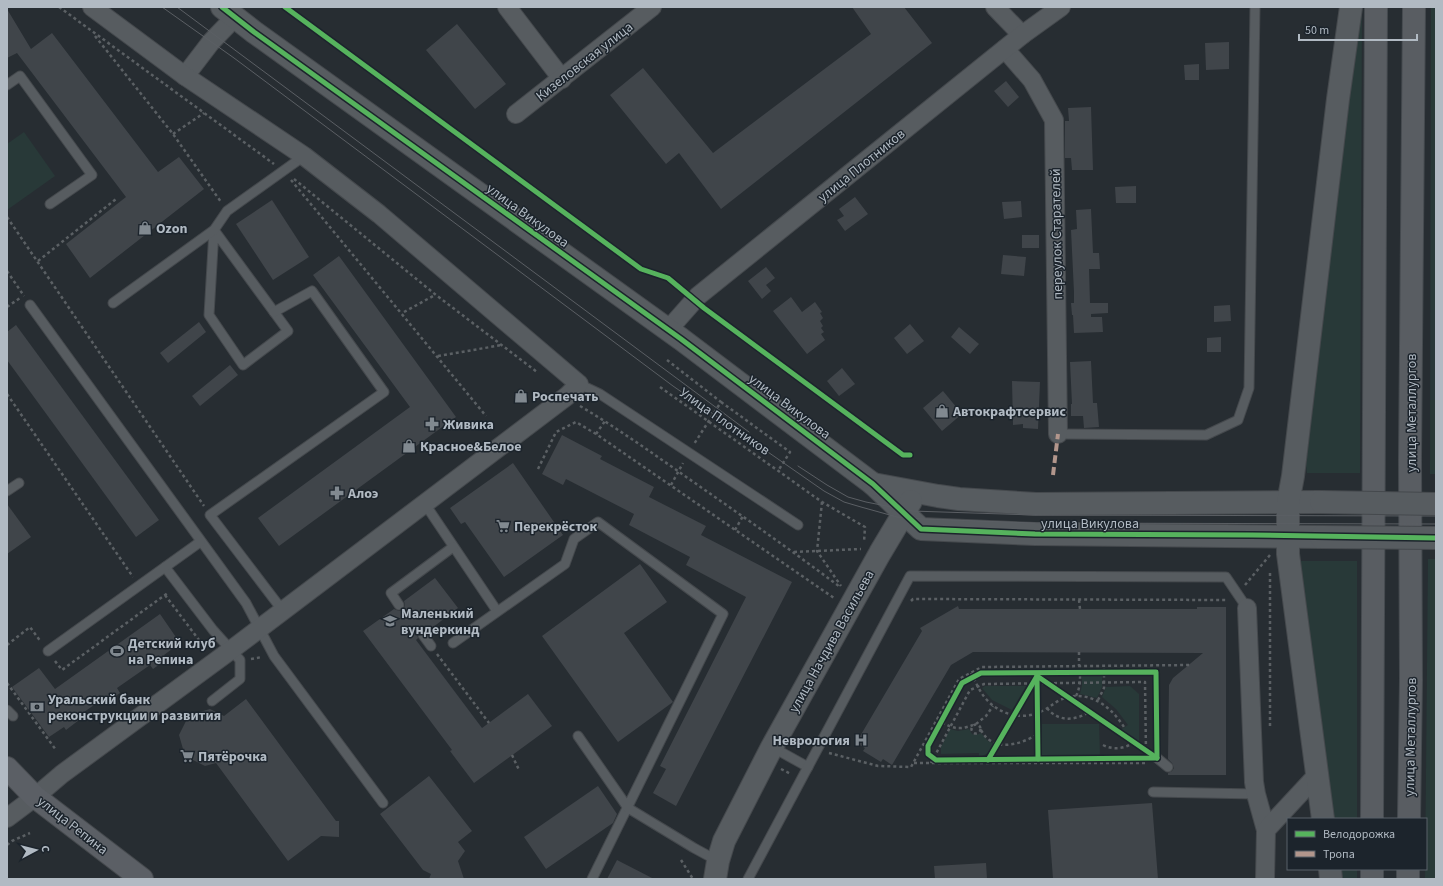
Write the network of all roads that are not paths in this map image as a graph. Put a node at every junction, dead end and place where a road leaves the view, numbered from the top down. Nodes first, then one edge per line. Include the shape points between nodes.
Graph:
1 (92, 7) edge
2 (508, 7) edge
3 (652, 7) edge
4 (995, 7) edge
5 (1061, 7) edge
6 (1255, 7) edge
7 (1351, 7) edge
8 (1376, 7) edge
9 (1414, 7) edge
10 (235, 10) edge
11 (1022, 35) junction
12 (1005, 49) junction
13 (185, 76) junction
14 (562, 79) junction
15 (7, 85) edge
16 (516, 114) dead end
17 (304, 156) junction
18 (50, 204) dead end
19 (214, 230) junction
20 (113, 303) dead end
21 (30, 305) road end
22 (274, 312) junction
23 (668, 330) junction
24 (578, 384) junction
25 (1058, 434) joint
26 (19, 483) dead end
27 (873, 484) junction
28 (7, 492) edge
29 (916, 492) junction
30 (1288, 503) junction
31 (425, 504) junction
32 (1436, 504) edge
33 (904, 514) junction
34 (798, 525) dead end
35 (1288, 536) junction
36 (1436, 538) edge
37 (200, 542) junction
38 (453, 547) junction
39 (165, 567) junction
40 (1242, 601) joint
41 (399, 605) dead end
42 (283, 611) junction
43 (497, 611) junction
44 (260, 629) junction
45 (422, 635) dead end
46 (453, 643) dead end
47 (431, 646) road end
48 (231, 650) junction
49 (48, 651) road end
50 (212, 701) dead end
51 (578, 736) dead end
52 (772, 747) junction
53 (808, 767) junction
54 (7, 768) edge
55 (1318, 774) junction
56 (1153, 792) dead end
57 (1256, 794) junction
58 (35, 797) junction
59 (383, 803) dead end
60 (628, 808) junction
61 (7, 818) edge
62 (1323, 818) edge
63 (1372, 818) edge
64 (1409, 818) edge
65 (1266, 830) junction
66 (716, 870) edge
67 (142, 879) edge
68 (592, 879) edge
69 (748, 879) edge
70 (1265, 879) edge

1 - 13 street
2 - 14 street
3 - 14 street, Кизеловская улица
4 - 11 street
5 - 11 street, улица Плотников
6 - 25 lane via 1249,388 1238,420 1206,435
7 - 30 street
8 - 63 main road
9 - 64 main road, улица Металлургов
10 - 13 street
10 - 23 street, улица Викулова via 266,41
11 - 12 street, улица Плотников
12 - 23 street, улица Плотников via 698,296
12 - 25 street, переулок Старателей via 1032,80 1054,120
13 - 17 street
14 - 16 street, Кизеловская улица
15 - 18 lane via 20,76 92,175
17 - 19 lane via 227,211
17 - 24 street via 379,214
19 - 20 lane
19 - 22 lane
19 - 22 lane via 209,315 243,365 288,330
21 - 37 lane
22 - 42 lane via 312,291 384,392 210,515
23 - 27 street, улица Викулова
24 - 31 street via 567,396
24 - 34 lane via 600,394
26 - 28 lane
27 - 29 street, улица Викулова
27 - 33 street, улица Викулова
29 - 30 street, улица Викулова via 959,499 1036,504
29 - 33 street, улица Начдива Васильева
30 - 32 street, улица Викулова, bridge
30 - 35 street
31 - 38 lane
31 - 42 street
33 - 35 street, улица Викулова via 921,529 1034,534
33 - 52 street, улица Начдива Васильева
35 - 36 street, улица Викулова, bridge
35 - 55 street via 1288,554
37 - 39 lane
37 - 44 lane via 246,603
38 - 41 lane via 390,593
38 - 43 lane
39 - 48 lane
39 - 49 lane
40 - 53 lane via 1226,577 910,576
40 - 57 street
42 - 44 street
43 - 46 lane
43 - 60 lane via 565,564 574,540 598,522 723,614
44 - 48 street
44 - 59 lane via 274,656
45 - 47 lane
48 - 50 lane via 240,660 240,679
48 - 58 street via 62,774
51 - 60 lane
52 - 53 lane
52 - 66 street, улица Начдива Васильева via 724,841
53 - 69 lane
54 - 58 main road, улица Репина
55 - 62 street
55 - 65 street
56 - 57 lane
57 - 65 street
58 - 61 street
58 - 67 main road, улица Репина
60 - 66 lane via 694,848
60 - 68 lane
65 - 70 street

